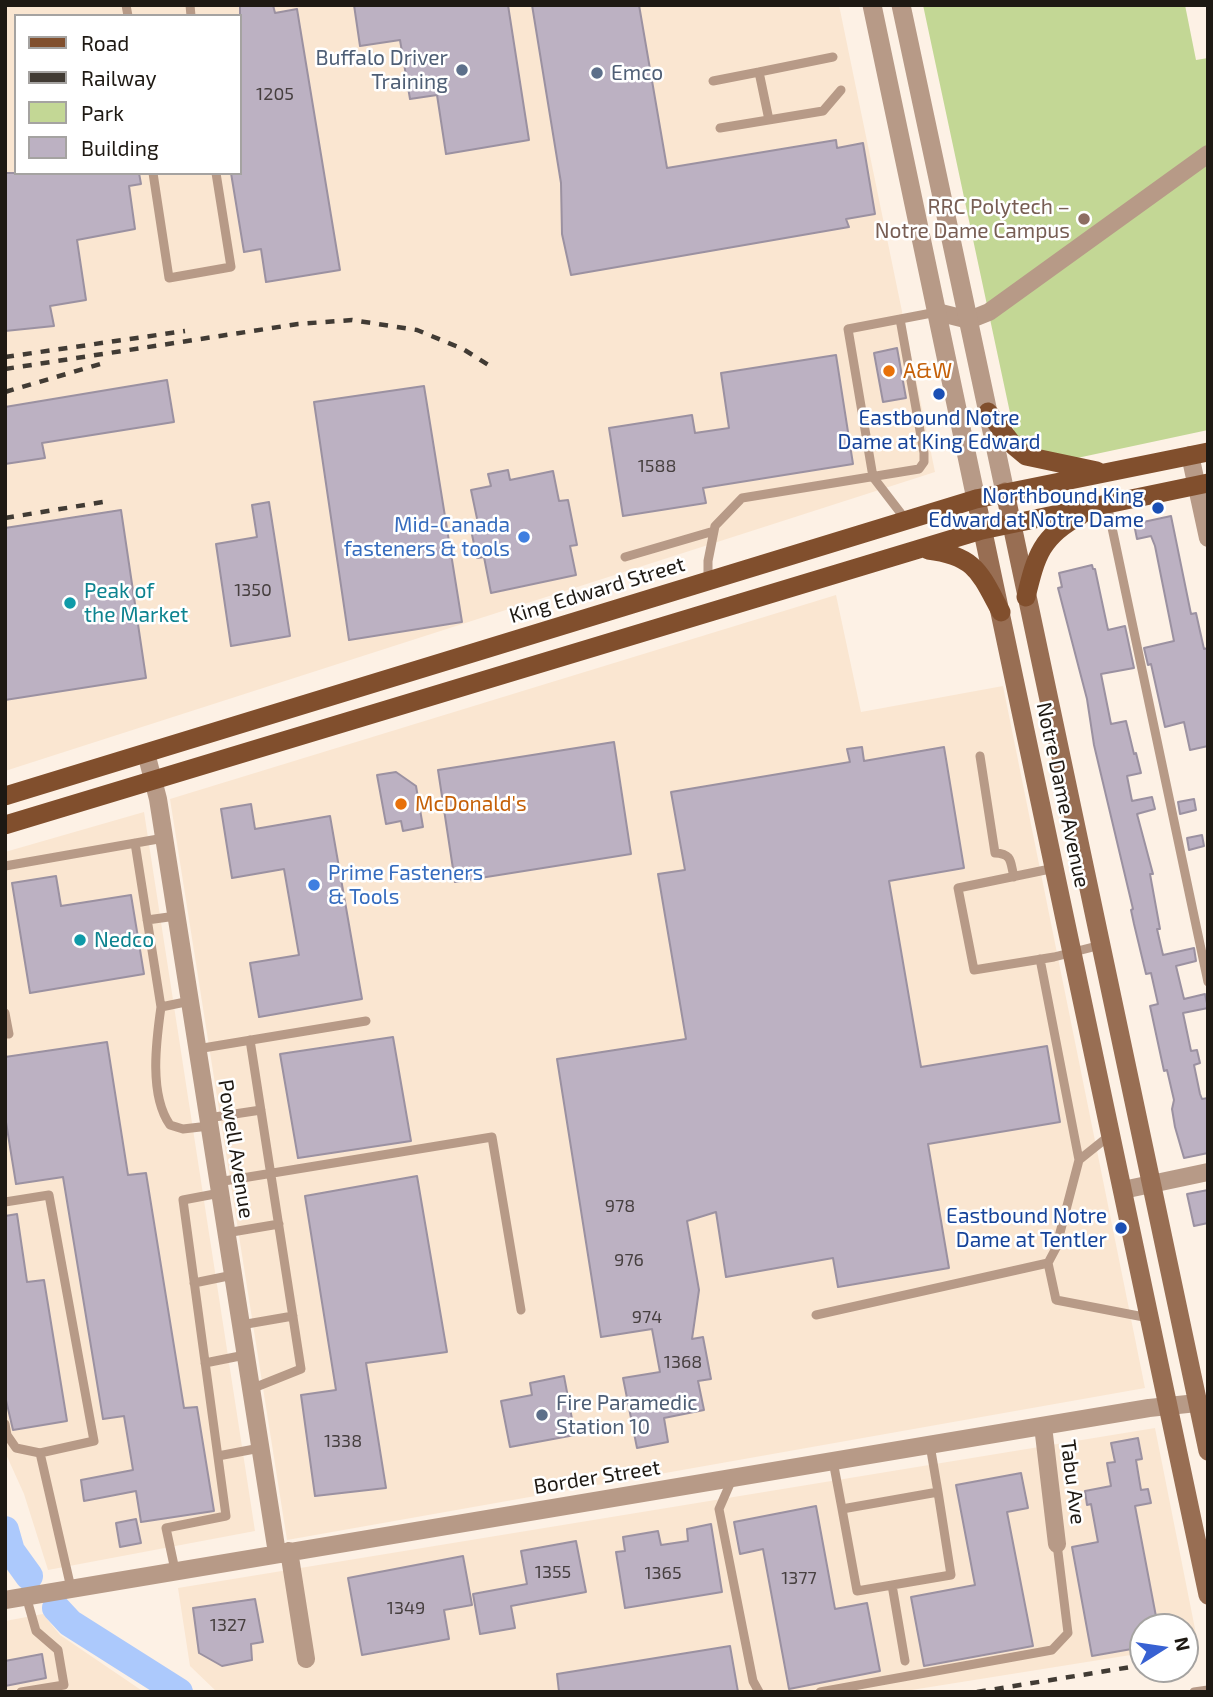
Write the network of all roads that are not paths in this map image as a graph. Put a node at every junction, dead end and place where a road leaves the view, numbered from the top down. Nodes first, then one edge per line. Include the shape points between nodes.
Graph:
1 (872, 5) edge
2 (901, 5) edge
3 (834, 57) dead end
4 (760, 72) junction
5 (917, 80) junction
6 (713, 81) dead end
7 (889, 85) junction
8 (841, 90) dead end
9 (769, 120) junction
10 (720, 128) dead end
11 (1208, 154) edge
12 (153, 175) edge
13 (216, 175) edge
14 (937, 312) junction
15 (900, 319) junction
16 (969, 320) junction
17 (988, 412) junction
18 (1199, 454) edge
19 (1105, 473) junction
20 (873, 477) junction
21 (1202, 484) edge
22 (1005, 492) junction
23 (976, 499) junction
24 (1103, 505) junction
25 (906, 520) junction
26 (1012, 523) junction
27 (982, 530) junction
28 (714, 531) junction
29 (1208, 538) edge
30 (920, 549) junction
31 (625, 558) dead end
32 (708, 580) junction
33 (1026, 597) junction
34 (1001, 612) junction
35 (332, 695) junction
36 (341, 724) junction
37 (146, 753) junction
38 (980, 756) dead end
39 (154, 780) junction
40 (5, 796) edge
41 (5, 825) edge
42 (164, 838) junction
43 (135, 843) junction
44 (5, 866) edge
45 (1055, 868) junction
46 (1014, 877) junction
47 (176, 916) junction
48 (147, 920) junction
49 (1101, 945) junction
50 (1073, 952) junction
51 (1040, 959) junction
52 (1208, 982) edge
53 (190, 1002) junction
54 (161, 1007) junction
55 (5, 1013) edge
56 (366, 1021) dead end
57 (5, 1034) edge
58 (250, 1040) junction
59 (197, 1049) junction
60 (261, 1110) junction
61 (209, 1122) junction
62 (1111, 1134) junction
63 (1079, 1160) junction
64 (1208, 1172) edge
65 (271, 1173) junction
66 (1152, 1184) junction
67 (219, 1187) junction
68 (1123, 1190) junction
69 (5, 1202) edge
70 (279, 1224) junction
71 (226, 1233) junction
72 (1048, 1263) junction
73 (233, 1275) junction
74 (194, 1283) junction
75 (521, 1310) dead end
76 (816, 1315) dead end
77 (293, 1316) junction
78 (1149, 1318) junction
79 (241, 1325) junction
80 (246, 1355) junction
81 (205, 1363) junction
82 (251, 1389) junction
83 (1198, 1403) junction
84 (1167, 1405) junction
85 (5, 1424) edge
86 (1043, 1426) junction
87 (930, 1445) junction
88 (260, 1448) junction
89 (1208, 1451) edge
90 (40, 1453) junction
91 (218, 1456) junction
92 (834, 1461) junction
93 (733, 1477) junction
94 (938, 1492) junction
95 (842, 1508) junction
96 (1058, 1544) joint
97 (283, 1552) junction
98 (175, 1570) junction
99 (892, 1586) junction
100 (71, 1588) junction
101 (1208, 1595) edge
102 (26, 1596) junction
103 (5, 1600) edge
104 (306, 1659) dead end
105 (905, 1661) dead end
106 (21, 1692) edge
107 (759, 1692) edge
108 (820, 1692) edge

1 - 7 street, Notre Dame Avenue
2 - 5 street, Notre Dame Avenue
3 - 4 lane
4 - 6 lane
4 - 9 lane
5 - 7 street
5 - 16 street, Notre Dame Avenue
7 - 14 street, Notre Dame Avenue
8 - 9 lane via 822,111
9 - 10 lane
11 - 16 street via 989,312
12 - 13 lane via 169,278 231,267
14 - 15 lane
14 - 16 street
14 - 23 street, Notre Dame Avenue
15 - 20 lane via 924,462 911,472
15 - 20 lane via 848,329
16 - 17 street, Notre Dame Avenue
17 - 19 main road via 1026,456
17 - 22 street, Notre Dame Avenue
18 - 19 main road, King Edward Street
18 - 21 street
19 - 22 main road, King Edward Street
20 - 25 lane
20 - 28 lane via 741,498
21 - 24 main road
21 - 29 street
22 - 23 main road, King Edward Street
22 - 26 main road, Notre Dame Avenue
23 - 25 main road, King Edward Street
23 - 27 main road, Notre Dame Avenue
24 - 26 main road
24 - 33 main road via 1052,532 1035,562
24 - 52 lane
25 - 32 main road, King Edward Street
26 - 27 main road
26 - 33 main road, Notre Dame Avenue
27 - 30 main road
27 - 34 main road, Notre Dame Avenue
28 - 31 lane
28 - 32 lane
30 - 34 main road via 965,560 982,576
30 - 36 main road
32 - 35 main road, King Edward Street
33 - 49 main road, Notre Dame Avenue
34 - 45 main road, Notre Dame Avenue
35 - 36 main road
35 - 37 main road, King Edward Street
36 - 39 main road
37 - 39 street, Powell Avenue
37 - 40 main road, King Edward Street
38 - 46 lane via 995,853 1009,857
39 - 41 main road
39 - 42 street, Powell Avenue
42 - 43 lane
42 - 47 street, Powell Avenue
43 - 44 lane
43 - 48 lane
45 - 46 lane
45 - 50 main road, Notre Dame Avenue
46 - 51 lane via 958,888 974,970
47 - 48 lane
47 - 53 street, Powell Avenue
48 - 54 lane
49 - 50 lane
49 - 66 main road, Notre Dame Avenue
50 - 51 lane
50 - 62 main road, Notre Dame Avenue
51 - 63 lane
53 - 54 lane
53 - 59 street, Powell Avenue
54 - 61 lane via 154,1054 162,1114 170,1125 183,1129
55 - 57 lane via 9,1034
56 - 58 lane
58 - 59 lane
58 - 60 lane
59 - 61 street, Powell Avenue
60 - 61 lane
60 - 65 lane
61 - 67 street, Powell Avenue
62 - 63 lane
62 - 68 main road, Notre Dame Avenue
63 - 72 lane
64 - 66 street
65 - 67 lane
65 - 70 lane
65 - 75 lane via 492,1137
66 - 68 street
66 - 83 main road, Notre Dame Avenue
67 - 71 street, Powell Avenue
67 - 74 lane via 183,1200
68 - 78 main road, Notre Dame Avenue
69 - 90 lane via 49,1195 94,1441
70 - 71 lane
70 - 77 lane
71 - 73 street, Powell Avenue
72 - 76 lane
72 - 78 lane via 1056,1300
73 - 74 lane
73 - 79 street, Powell Avenue
74 - 81 lane
77 - 79 lane
77 - 82 lane via 301,1369
78 - 84 main road, Notre Dame Avenue
79 - 80 street, Powell Avenue
80 - 81 lane
80 - 82 street, Powell Avenue
81 - 91 lane
82 - 88 street, Powell Avenue
83 - 84 street, Border Street
83 - 89 main road, Notre Dame Avenue
84 - 86 street, Border Street
84 - 101 main road, Notre Dame Avenue
85 - 90 lane via 16,1448
86 - 87 street, Border Street
86 - 96 street, Tabu Ave
87 - 92 street, Border Street
87 - 94 lane
88 - 91 lane
88 - 97 street, Powell Avenue
90 - 100 lane
91 - 98 lane via 226,1516 166,1528
92 - 93 street, Border Street
92 - 95 lane
93 - 97 street, Border Street
93 - 107 lane via 719,1509 753,1681
94 - 95 lane
94 - 99 lane via 951,1575
95 - 99 lane via 857,1591
96 - 108 lane via 1068,1633 1052,1650
97 - 98 street, Border Street
97 - 104 street, Powell Avenue
98 - 100 street, Border Street
99 - 105 lane
100 - 102 street, Border Street
102 - 103 street, Border Street
102 - 106 lane via 36,1631 58,1650 64,1685

